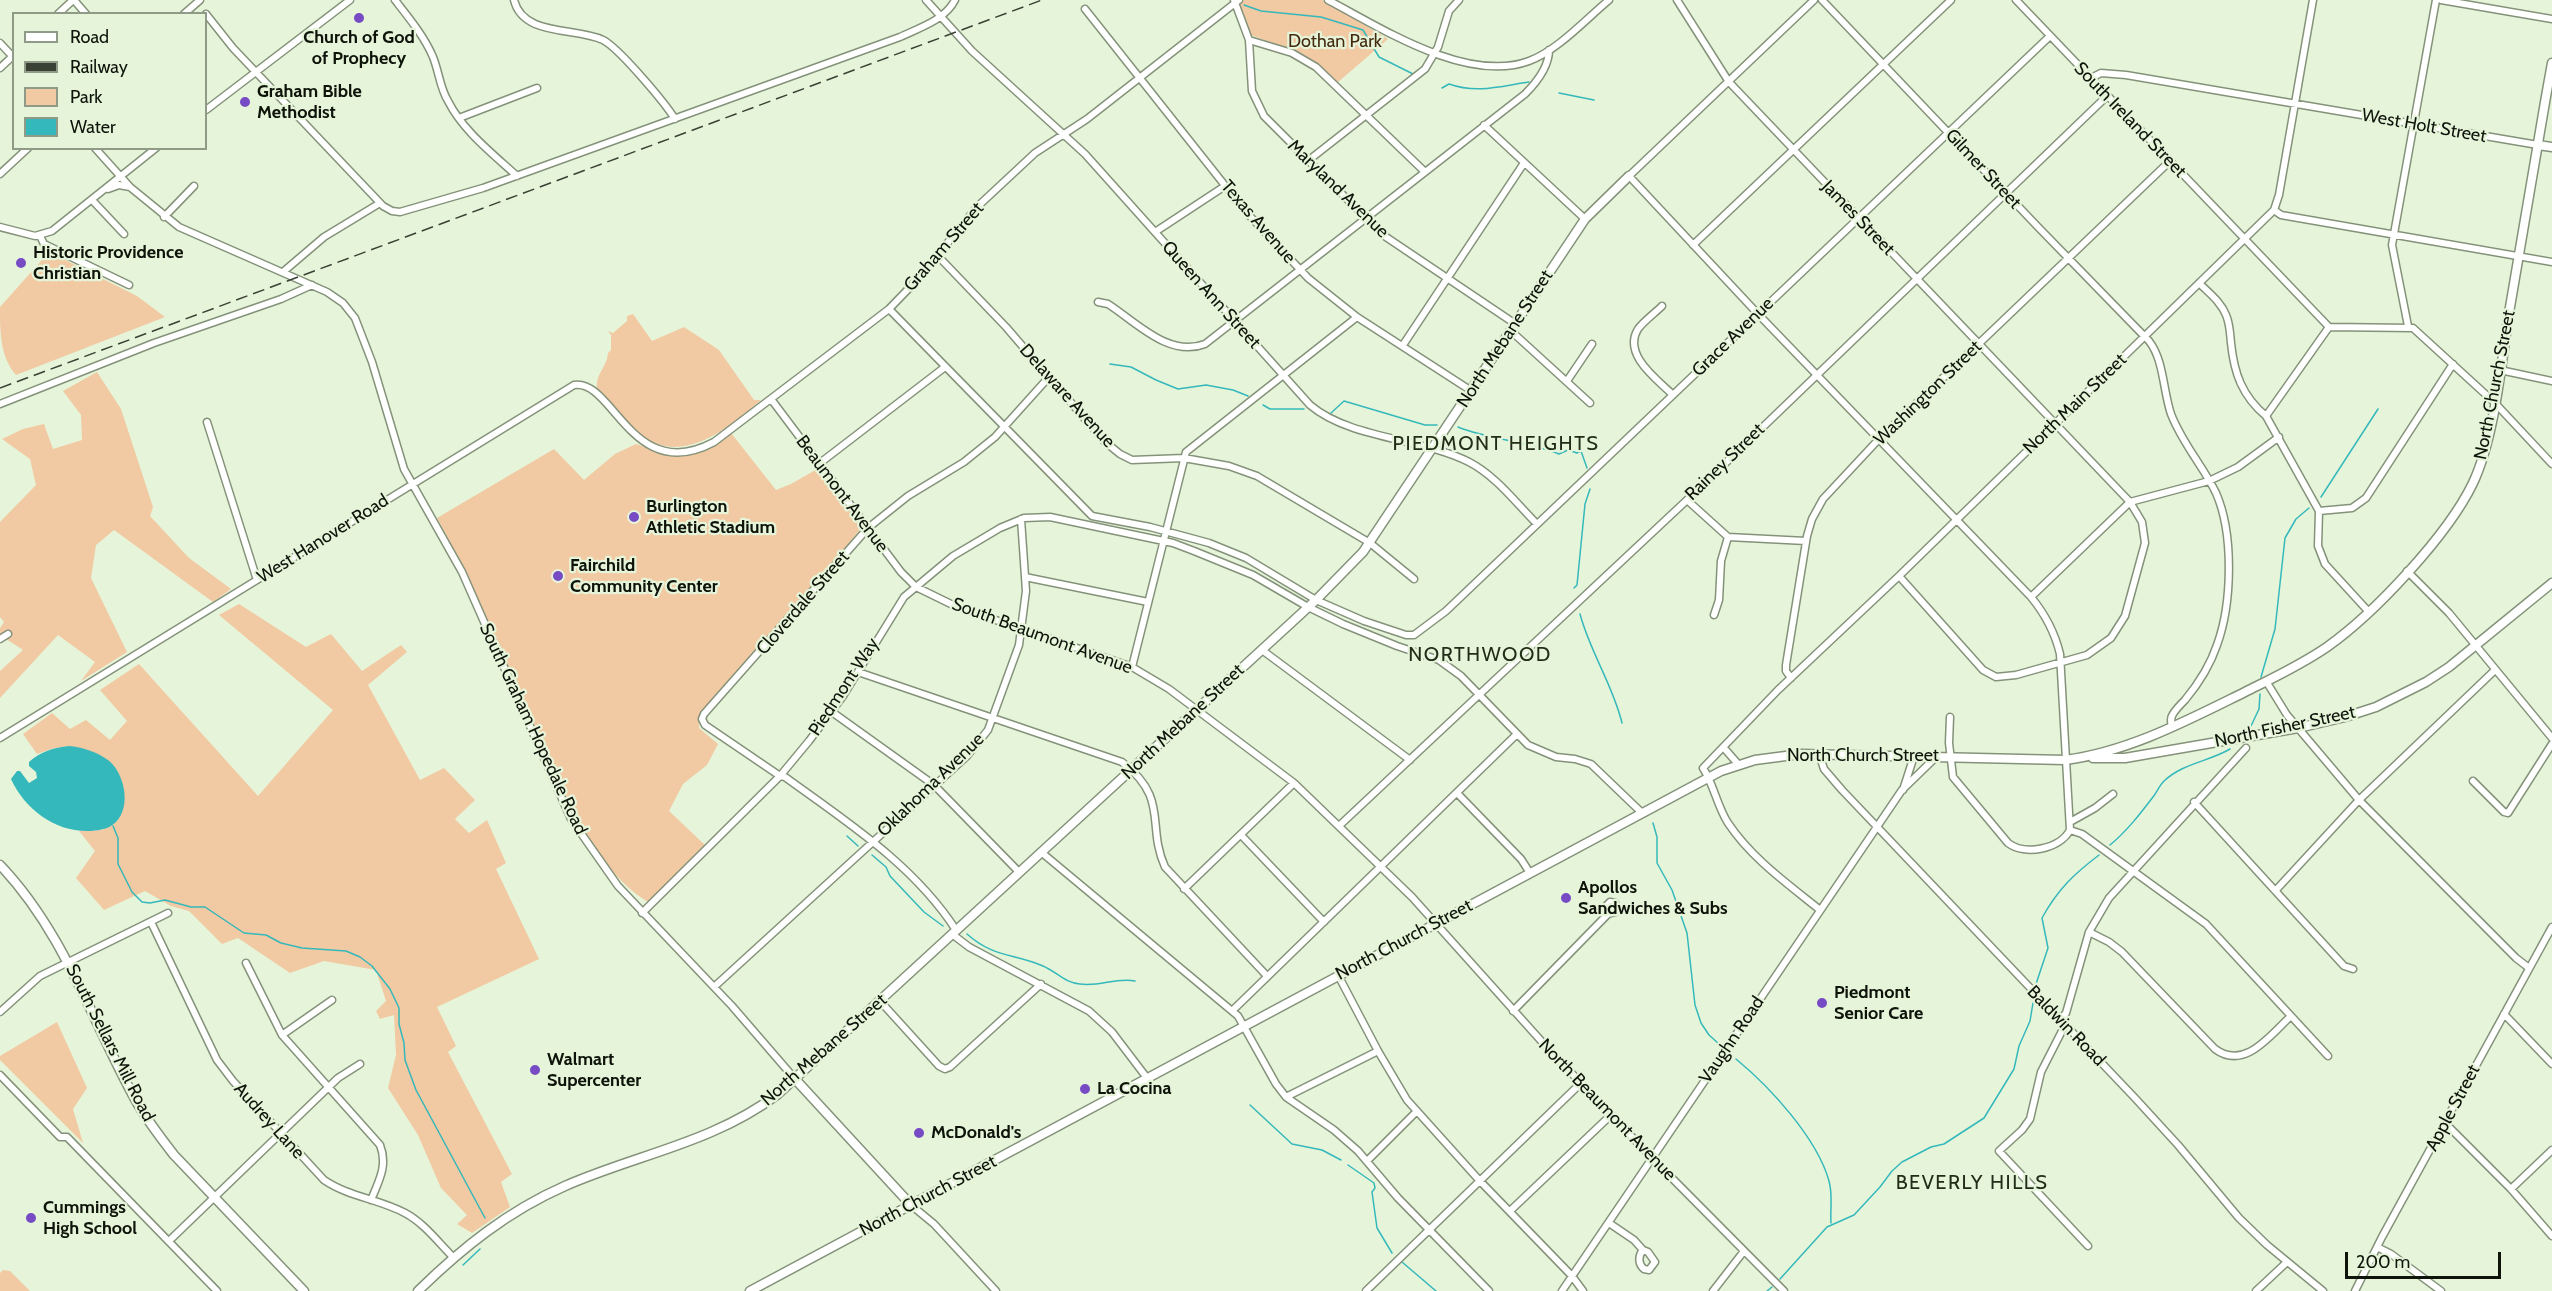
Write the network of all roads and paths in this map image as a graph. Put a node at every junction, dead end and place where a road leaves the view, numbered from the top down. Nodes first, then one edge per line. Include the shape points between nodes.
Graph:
1 (73, 0) edge
2 (350, 0) edge
3 (395, 0) edge
4 (514, 0) edge
5 (926, 0) edge
6 (955, 0) edge
7 (1328, 0) edge
8 (1460, 0) edge
9 (1609, 0) edge
10 (1677, 0) edge
11 (1814, 0) edge
12 (1822, 0) edge
13 (1951, 0) edge
14 (2017, 0) edge
15 (2313, 0) edge
16 (2436, 0) edge
17 (2441, 0) edge
18 (197, 1) edge
19 (1236, 1) edge
20 (1338, 2) edge
21 (2468, 2) edge
22 (1085, 9) dead end
23 (60, 12) edge
24 (84, 12) edge
25 (186, 12) edge
26 (207, 16) edge
27 (940, 17) junction
28 (2552, 20) edge
29 (2050, 36) junction
30 (1249, 40) junction
31 (0, 43) edge
32 (1549, 50) junction
33 (1435, 54) junction
34 (12, 55) edge
35 (12, 57) edge
36 (2552, 63) edge
37 (1883, 65) junction
38 (0, 68) edge
39 (256, 72) junction
40 (1140, 77) junction
41 (2091, 78) junction
42 (1729, 82) junction
43 (537, 88) dead end
44 (2108, 96) junction
45 (2295, 105) junction
46 (207, 109) edge
47 (1367, 115) junction
48 (459, 118) junction
49 (675, 119) junction
50 (1484, 124) junction
51 (2414, 125) junction
52 (1949, 133) junction
53 (1063, 134) junction
54 (2538, 145) junction
55 (2552, 147) edge
56 (26, 150) edge
57 (96, 150) edge
58 (153, 150) edge
59 (1793, 150) junction
60 (1309, 160) junction
61 (2170, 161) junction
62 (1524, 163) junction
63 (1424, 171) junction
64 (1, 172) edge
65 (120, 176) junction
66 (517, 176) junction
67 (1629, 176) junction
68 (194, 186) dead end
69 (1225, 186) junction
70 (130, 187) junction
71 (105, 190) junction
72 (2006, 194) junction
73 (92, 200) junction
74 (380, 203) junction
75 (2274, 210) junction
76 (164, 217) junction
77 (1366, 217) junction
78 (1585, 219) junction
79 (1859, 219) junction
80 (0, 227) edge
81 (1155, 232) junction
82 (124, 234) dead end
83 (2395, 235) junction
84 (40, 236) junction
85 (2245, 239) junction
86 (1693, 246) junction
87 (937, 255) junction
88 (2518, 256) junction
89 (2068, 258) junction
90 (2552, 262) edge
91 (1299, 269) junction
92 (283, 272) junction
93 (1447, 279) junction
94 (1916, 279) junction
95 (2199, 283) junction
96 (129, 285) dead end
97 (312, 285) junction
98 (1098, 302) dead end
99 (1662, 306) dead end
100 (890, 309) junction
101 (1758, 314) junction
102 (1357, 317) junction
103 (1233, 320) junction
104 (1513, 327) junction
105 (2329, 327) junction
106 (2408, 327) junction
107 (2144, 337) junction
108 (1979, 343) junction
109 (1592, 344) dead end
110 (1403, 345) junction
111 (2453, 364) junction
112 (945, 367) junction
113 (2500, 370) junction
114 (1816, 375) junction
115 (1049, 377) junction
116 (1283, 377) junction
117 (1567, 381) junction
118 (2552, 381) edge
119 (1470, 390) junction
120 (1673, 395) junction
121 (771, 399) junction
122 (2494, 402) junction
123 (1590, 403) dead end
124 (0, 404) edge
125 (2266, 416) junction
126 (207, 422) dead end
127 (2055, 423) junction
128 (1005, 428) junction
129 (636, 436) joint
130 (2279, 437) junction
131 (1879, 439) junction
132 (1433, 449) junction
133 (1184, 459) junction
134 (820, 463) junction
135 (2552, 464) edge
136 (2209, 481) junction
137 (411, 483) junction
138 (1686, 500) junction
139 (2130, 502) junction
140 (1084, 510) junction
141 (2319, 511) junction
142 (1021, 519) junction
143 (1955, 520) junction
144 (1075, 522) junction
145 (1538, 524) junction
146 (868, 528) junction
147 (1167, 531) junction
148 (1728, 537) junction
149 (1164, 541) junction
150 (1806, 541) junction
151 (1370, 543) junction
152 (2407, 571) junction
153 (1899, 576) junction
154 (1025, 577) junction
155 (1414, 579) dead end
156 (257, 580) junction
157 (916, 587) junction
158 (2551, 587) edge
159 (2031, 597) junction
160 (1316, 600) junction
161 (1148, 602) junction
162 (1308, 607) junction
163 (2368, 611) junction
164 (1714, 615) dead end
165 (1023, 629) junction
166 (8, 634) dead end
167 (1414, 635) junction
168 (0, 639) edge
169 (2475, 646) junction
170 (1262, 650) junction
171 (1411, 651) junction
172 (2060, 663) junction
173 (1132, 667) junction
174 (2495, 670) junction
175 (858, 672) junction
176 (1791, 678) junction
177 (2266, 681) junction
178 (1479, 695) junction
179 (1196, 710) junction
180 (832, 712) junction
181 (1950, 717) dead end
182 (993, 719) junction
183 (2172, 727) junction
184 (2298, 728) junction
185 (1517, 734) junction
186 (0, 738) edge
187 (2552, 738) edge
188 (2552, 744) edge
189 (1724, 748) junction
190 (2246, 748) dead end
191 (1819, 754) junction
192 (1914, 756) junction
193 (1936, 756) junction
194 (1950, 756) junction
195 (2087, 758) junction
196 (1410, 760) junction
197 (2065, 760) junction
198 (1737, 764) junction
199 (1131, 769) junction
200 (780, 776) junction
201 (1708, 776) junction
202 (2473, 781) dead end
203 (1294, 783) junction
204 (934, 785) junction
205 (1902, 790) junction
206 (1457, 793) junction
207 (2112, 794) dead end
208 (2359, 800) junction
209 (2194, 802) junction
210 (1641, 812) junction
211 (2070, 822) junction
212 (1340, 825) junction
213 (1878, 828) junction
214 (2070, 830) junction
215 (1241, 835) junction
216 (873, 841) junction
217 (1041, 852) junction
218 (0, 865) edge
219 (1381, 867) junction
220 (2132, 870) junction
221 (1019, 872) junction
222 (1530, 873) junction
223 (1184, 889) junction
224 (2276, 890) junction
225 (1820, 910) junction
226 (168, 913) dead end
227 (642, 913) junction
228 (1608, 914) dead end
229 (151, 922) junction
230 (1324, 922) junction
231 (1436, 924) junction
232 (2552, 927) edge
233 (954, 932) junction
234 (2089, 932) junction
235 (67, 960) junction
236 (246, 963) dead end
237 (2529, 968) junction
238 (2353, 969) dead end
239 (1338, 975) junction
240 (1267, 976) junction
241 (1041, 984) junction
242 (714, 987) junction
243 (332, 1000) dead end
244 (880, 1001) junction
245 (1233, 1010) junction
246 (1513, 1011) junction
247 (0, 1012) edge
248 (2504, 1014) junction
249 (2291, 1016) junction
250 (2063, 1022) junction
251 (1245, 1026) junction
252 (282, 1035) junction
253 (1378, 1051) junction
254 (2328, 1056) dead end
255 (360, 1064) dead end
256 (2552, 1064) edge
257 (0, 1075) edge
258 (1147, 1078) junction
259 (795, 1079) junction
260 (1581, 1083) junction
261 (329, 1087) junction
262 (1286, 1097) junction
263 (1417, 1111) junction
264 (1611, 1114) junction
265 (2445, 1123) junction
266 (280, 1133) junction
267 (2552, 1152) edge
268 (1652, 1158) junction
269 (1367, 1161) junction
270 (1479, 1180) junction
271 (2511, 1189) junction
272 (213, 1197) junction
273 (371, 1200) junction
274 (911, 1205) junction
275 (1510, 1211) junction
276 (1609, 1223) junction
277 (1428, 1229) junction
278 (2552, 1236) edge
279 (170, 1240) junction
280 (2088, 1246) dead end
281 (2377, 1247) junction
282 (1643, 1250) dead end
283 (1744, 1251) junction
284 (453, 1257) junction
285 (2287, 1262) junction
286 (1572, 1276) junction
287 (217, 1291) edge
288 (304, 1291) edge
289 (418, 1291) edge
290 (750, 1291) edge
291 (996, 1291) edge
292 (1366, 1291) edge
293 (1489, 1291) edge
294 (1562, 1291) edge
295 (1583, 1291) edge
296 (1713, 1291) edge
297 (1784, 1291) edge
298 (2256, 1291) edge
299 (2323, 1291) edge
300 (2355, 1291) edge
301 (2441, 1291) edge

1 - 23 street
1 - 24 street
2 - 39 street
3 - 48 street via 424,37 446,99
4 - 49 street via 523,17 532,23 605,41
5 - 27 street, Queen Ann Street
6 - 27 street
7 - 20 street
8 - 33 street via 1446,16
9 - 32 street
10 - 42 street, James Street
11 - 42 street, North Mebane Street
12 - 37 street, Gilmer Street
13 - 37 street
14 - 29 street, South Ireland Street
15 - 45 street
16 - 51 street
17 - 21 street
18 - 25 street
19 - 30 street, Maryland Avenue
19 - 40 street, Graham Street
20 - 33 street via 1380,29
21 - 28 street
22 - 40 street, Texas Avenue
26 - 39 street
27 - 49 street via 900,37
27 - 53 street, Queen Ann Street
29 - 41 street, South Ireland Street
29 - 52 street, Grace Avenue
30 - 47 street via 1304,59
30 - 60 street, Maryland Avenue via 1251,84 1260,110
31 - 34 street
32 - 33 street via 1530,61 1510,65 1481,64
32 - 50 street via 1547,62 1531,88
33 - 47 street via 1417,77
35 - 38 street
36 - 54 main road, North Church Street
37 - 52 street, Gilmer Street
37 - 59 street
39 - 46 street
39 - 74 street
40 - 53 street, Graham Street
40 - 69 street, Texas Avenue
41 - 44 street, South Ireland Street
41 - 45 street, West Holt Street via 2107,72
42 - 59 street, James Street
42 - 67 street, North Mebane Street
43 - 48 street
44 - 61 street, South Ireland Street
44 - 72 street, Rainey Street
45 - 51 street, West Holt Street
45 - 75 street
47 - 60 street
47 - 63 street
48 - 66 street
49 - 66 street
50 - 62 street
50 - 63 street
51 - 54 street, West Holt Street
51 - 83 street
52 - 72 street, Gilmer Street
52 - 79 street, Grace Avenue
53 - 81 street, Queen Ann Street
53 - 87 street, Graham Street via 1035,153 977,207
54 - 55 main road, West Holt Street
54 - 88 main road, North Church Street
56 - 64 street
57 - 65 street
58 - 65 street
59 - 79 street, James Street
59 - 86 street
60 - 77 street, Maryland Avenue
61 - 85 street, South Ireland Street
61 - 89 street, Washington Street
62 - 78 street
62 - 93 street
63 - 77 street
65 - 70 street
65 - 71 street
66 - 74 street via 400,212
67 - 78 main road, North Mebane Street
67 - 86 street
68 - 76 street
69 - 81 street
69 - 91 street, Texas Avenue
70 - 71 street via 119,185
70 - 76 street
71 - 73 street
72 - 89 street, Gilmer Street
72 - 94 street, Rainey Street
73 - 82 street
73 - 84 street via 58,228
74 - 92 street via 324,237
75 - 83 street via 2281,215
75 - 85 street, North Main Street
76 - 92 street
77 - 91 street
77 - 93 street, Maryland Avenue via 1392,242
78 - 104 main road, North Mebane Street
79 - 94 street, James Street
79 - 101 street, Grace Avenue
80 - 84 street
81 - 103 street, Queen Ann Street
83 - 88 street
83 - 106 street via 2392,247
84 - 96 street via 44,244
85 - 95 street, North Main Street
85 - 105 street, South Ireland Street
86 - 101 street
87 - 100 street, Graham Street
87 - 115 street, Delaware Avenue
88 - 90 street
88 - 113 main road, North Church Street
89 - 107 street, Gilmer Street
89 - 108 street, Washington Street
91 - 102 street, Texas Avenue
91 - 103 street
92 - 97 street
93 - 104 street, Maryland Avenue
93 - 110 street
94 - 108 street, James Street
94 - 114 street, Rainey Street
95 - 107 street, North Main Street
95 - 125 street via 2224,310 2238,381
97 - 124 street
97 - 137 street, South Graham Hopedale Road via 339,298 355,318
98 - 103 street via 1108,304 1173,346 1184,348 1205,344
99 - 120 street via 1638,330 1635,350 1644,366
100 - 112 street
100 - 121 street, Graham Street
101 - 114 street
101 - 120 street, Grace Avenue
102 - 110 street, Texas Avenue
102 - 116 street
103 - 116 street, Queen Ann Street
104 - 117 street, Maryland Avenue
104 - 119 main road, North Mebane Street
105 - 106 street
105 - 125 street
106 - 111 street
107 - 127 street, North Main Street
107 - 136 street, Gilmer Street via 2156,352 2175,424
108 - 127 street, James Street
108 - 131 street, Washington Street
109 - 117 street
110 - 119 street, Texas Avenue
111 - 122 street
111 - 141 street via 2366,498 2352,508
112 - 128 street
112 - 134 street
113 - 118 street
113 - 122 main road, North Church Street
114 - 131 street
114 - 138 street, Rainey Street
115 - 128 street, Cloverdale Street
115 - 133 street, Delaware Avenue via 1119,454 1141,461
116 - 132 street, Queen Ann Street via 1310,405 1330,418
116 - 133 street via 1190,448
117 - 123 street, Maryland Avenue
119 - 132 main road, North Mebane Street
120 - 145 street, Grace Avenue
121 - 129 street, Graham Street via 699,449 670,451
121 - 134 street, Beaumont Avenue
122 - 135 street
122 - 152 main road, North Church Street via 2486,443 2468,492 2449,522
125 - 130 street
126 - 156 street
127 - 139 street, James Street
127 - 143 street, North Main Street
128 - 140 street
128 - 146 street, Cloverdale Street
129 - 137 street, West Hanover Road via 594,391 578,384
130 - 136 street via 2254,457
130 - 141 street
131 - 143 street
131 - 150 street, Washington Street via 1823,499
132 - 145 street, Queen Ann Street via 1483,471
132 - 151 main road, North Mebane Street
133 - 147 street
133 - 151 street, Delaware Avenue via 1229,466 1257,476
134 - 146 street, Beaumont Avenue
136 - 139 street
136 - 183 street, Gilmer Street via 2222,509 2227,534 2223,625 2211,661 2173,714
137 - 156 street, West Hanover Road
137 - 227 street, South Graham Hopedale Road via 462,572 571,819 605,870
138 - 148 street
138 - 178 street, Rainey Street
139 - 159 street
139 - 172 street, James Street via 2142,522 2145,543 2125,616 2111,638 2096,650
140 - 144 street
140 - 147 street via 1098,518
141 - 163 street via 2318,546 2325,564
142 - 144 street, Piedmont Way via 1043,517
142 - 154 street, Oklahoma Avenue
142 - 157 street, Piedmont Way via 964,548
143 - 153 street, North Main Street
143 - 159 street
144 - 149 street, Piedmont Way
145 - 167 street, Grace Avenue via 1446,611
146 - 157 street, Beaumont Avenue
146 - 200 street, Cloverdale Street via 704,714 702,721
147 - 149 street
147 - 160 street via 1246,558
148 - 150 street
148 - 164 street
149 - 161 street
149 - 162 street, Piedmont Way via 1235,567
150 - 176 street, Washington Street via 1786,665
151 - 155 street, Delaware Avenue
151 - 160 main road, North Mebane Street
152 - 163 main road, North Church Street
152 - 169 street
153 - 172 street, James Street via 1990,675 2004,678
153 - 176 street, North Main Street
154 - 161 street
154 - 165 street, Oklahoma Avenue
156 - 186 street, West Hanover Road
157 - 165 street, South Beaumont Avenue via 955,606
157 - 175 street, Piedmont Way via 900,602
158 - 169 main road, North Fisher Street
159 - 172 street via 2050,626
160 - 162 main road, North Mebane Street
160 - 167 street via 1364,621
161 - 173 street
162 - 170 main road, North Mebane Street
162 - 171 street, Piedmont Way
163 - 177 main road, North Church Street via 2327,646
165 - 173 street, South Beaumont Avenue
165 - 182 street, Oklahoma Avenue
166 - 168 street
167 - 171 street
169 - 174 street
169 - 184 main road, North Fisher Street via 2436,676 2394,699 2355,714
170 - 179 main road, North Mebane Street
170 - 196 street
171 - 178 street, Piedmont Way via 1447,664
172 - 197 street
173 - 179 street, South Beaumont Avenue
174 - 187 street
174 - 208 street
175 - 180 street, Piedmont Way
175 - 182 street
176 - 189 street, North Main Street
177 - 183 main road, North Church Street
177 - 184 street
178 - 185 street, Piedmont Way
178 - 196 street, Rainey Street
179 - 199 main road, North Mebane Street
179 - 203 street, South Beaumont Avenue
180 - 200 street, Piedmont Way
180 - 204 street
181 - 194 street
182 - 199 street via 1122,762
182 - 204 street, Oklahoma Avenue via 974,749
183 - 195 main road, North Church Street
184 - 195 main road, North Fisher Street via 2125,758
184 - 208 street
185 - 206 street
185 - 210 street, Piedmont Way via 1542,752 1591,764
188 - 202 street via 2509,812 2504,813
189 - 198 street
189 - 201 street, North Main Street via 1703,768
190 - 209 street
191 - 192 main road, North Church Street
191 - 198 main road, North Church Street via 1789,754
191 - 213 street, Baldwin Road via 1824,770
192 - 193 main road, North Church Street
192 - 205 street, Vaughn Road
193 - 194 main road, North Church Street
193 - 205 street, Vaughn Road
194 - 197 main road, North Church Street
194 - 214 street via 1953,777 2013,847 2050,847
195 - 197 main road, North Church Street
196 - 212 street, Rainey Street
197 - 211 street
198 - 201 main road, North Church Street
199 - 217 main road, North Mebane Street
199 - 223 street via 1154,802 1161,860
200 - 216 street
200 - 227 street, Piedmont Way
201 - 210 main road, North Church Street
201 - 225 street via 1725,819 1736,834 1779,879
203 - 212 street, South Beaumont Avenue
203 - 215 street
204 - 216 street, Oklahoma Avenue
204 - 221 street
205 - 213 street, Vaughn Road
206 - 219 street
206 - 222 street
207 - 211 street
208 - 224 street
208 - 237 street
209 - 220 street
209 - 224 street
210 - 222 main road, North Church Street
211 - 214 street
212 - 219 street, South Beaumont Avenue
213 - 225 street, Vaughn Road
213 - 250 street, Baldwin Road
214 - 220 street via 2082,834
215 - 223 street
215 - 230 street
216 - 233 street via 928,894
216 - 242 street, Oklahoma Avenue
217 - 221 main road, North Mebane Street
217 - 245 street
218 - 235 main road, South Sellars Mill Road via 38,910
219 - 230 street
219 - 231 street, South Beaumont Avenue
220 - 234 street
220 - 249 street via 2206,924
221 - 233 main road, North Mebane Street
222 - 231 main road, North Church Street
223 - 240 street
224 - 238 street via 2344,966
225 - 268 street, Vaughn Road
226 - 229 street
227 - 242 street, South Graham Hopedale Road
228 - 246 street
229 - 235 street
229 - 266 street, Audrey Lane via 217,1060
230 - 240 street
231 - 239 main road, North Church Street
231 - 246 street, North Beaumont Avenue
232 - 237 street, Apple Street
233 - 241 street via 969,947
233 - 244 main road, North Mebane Street
234 - 249 street via 2122,952 2225,1056 2249,1054
234 - 250 street
235 - 247 street via 33,981
235 - 272 main road, South Sellars Mill Road via 137,1104 174,1155
236 - 252 street
237 - 248 street, Apple Street
239 - 251 main road, North Church Street
239 - 253 street
240 - 245 street
241 - 244 street via 949,1068 939,1066
241 - 258 street via 1101,1021
242 - 259 street, South Graham Hopedale Road
243 - 252 street
244 - 259 main road, North Mebane Street
245 - 251 street
246 - 260 street, North Beaumont Avenue
248 - 256 street
248 - 265 street, Apple Street
249 - 254 street
250 - 280 street via 2041,1072 2030,1119 1999,1151
250 - 285 street, Baldwin Road via 2178,1145 2230,1209
251 - 258 main road, North Church Street
251 - 262 street
252 - 261 street
253 - 262 street
253 - 263 street
255 - 261 street
257 - 279 street
258 - 274 main road, North Church Street
259 - 274 main road, South Graham Hopedale Road
259 - 284 main road, North Mebane Street via 766,1103 708,1135 542,1196
260 - 264 street, North Beaumont Avenue
260 - 270 street
261 - 266 street
261 - 273 street via 376,1138 382,1152 383,1171
262 - 269 street via 1334,1130
263 - 269 street
263 - 270 street
264 - 268 street, North Beaumont Avenue
264 - 275 street
265 - 271 street
265 - 281 street, Apple Street
266 - 272 street
266 - 273 street, Audrey Lane via 324,1180
267 - 271 street
268 - 276 street, Vaughn Road
268 - 283 street, North Beaumont Avenue
269 - 277 street
270 - 275 street
270 - 277 street
271 - 278 street
272 - 279 street
272 - 288 main road, South Sellars Mill Road
273 - 284 street, Audrey Lane via 417,1221
274 - 290 main road, North Church Street
274 - 291 street via 934,1224
275 - 286 street
276 - 282 street
276 - 286 street, Vaughn Road
277 - 292 street
277 - 293 street
279 - 287 street
281 - 300 street, Apple Street
281 - 301 street
283 - 296 street
283 - 297 street, North Beaumont Avenue
284 - 289 main road, North Mebane Street
285 - 298 street
285 - 299 street, Baldwin Road
286 - 294 street, Vaughn Road
286 - 295 street

